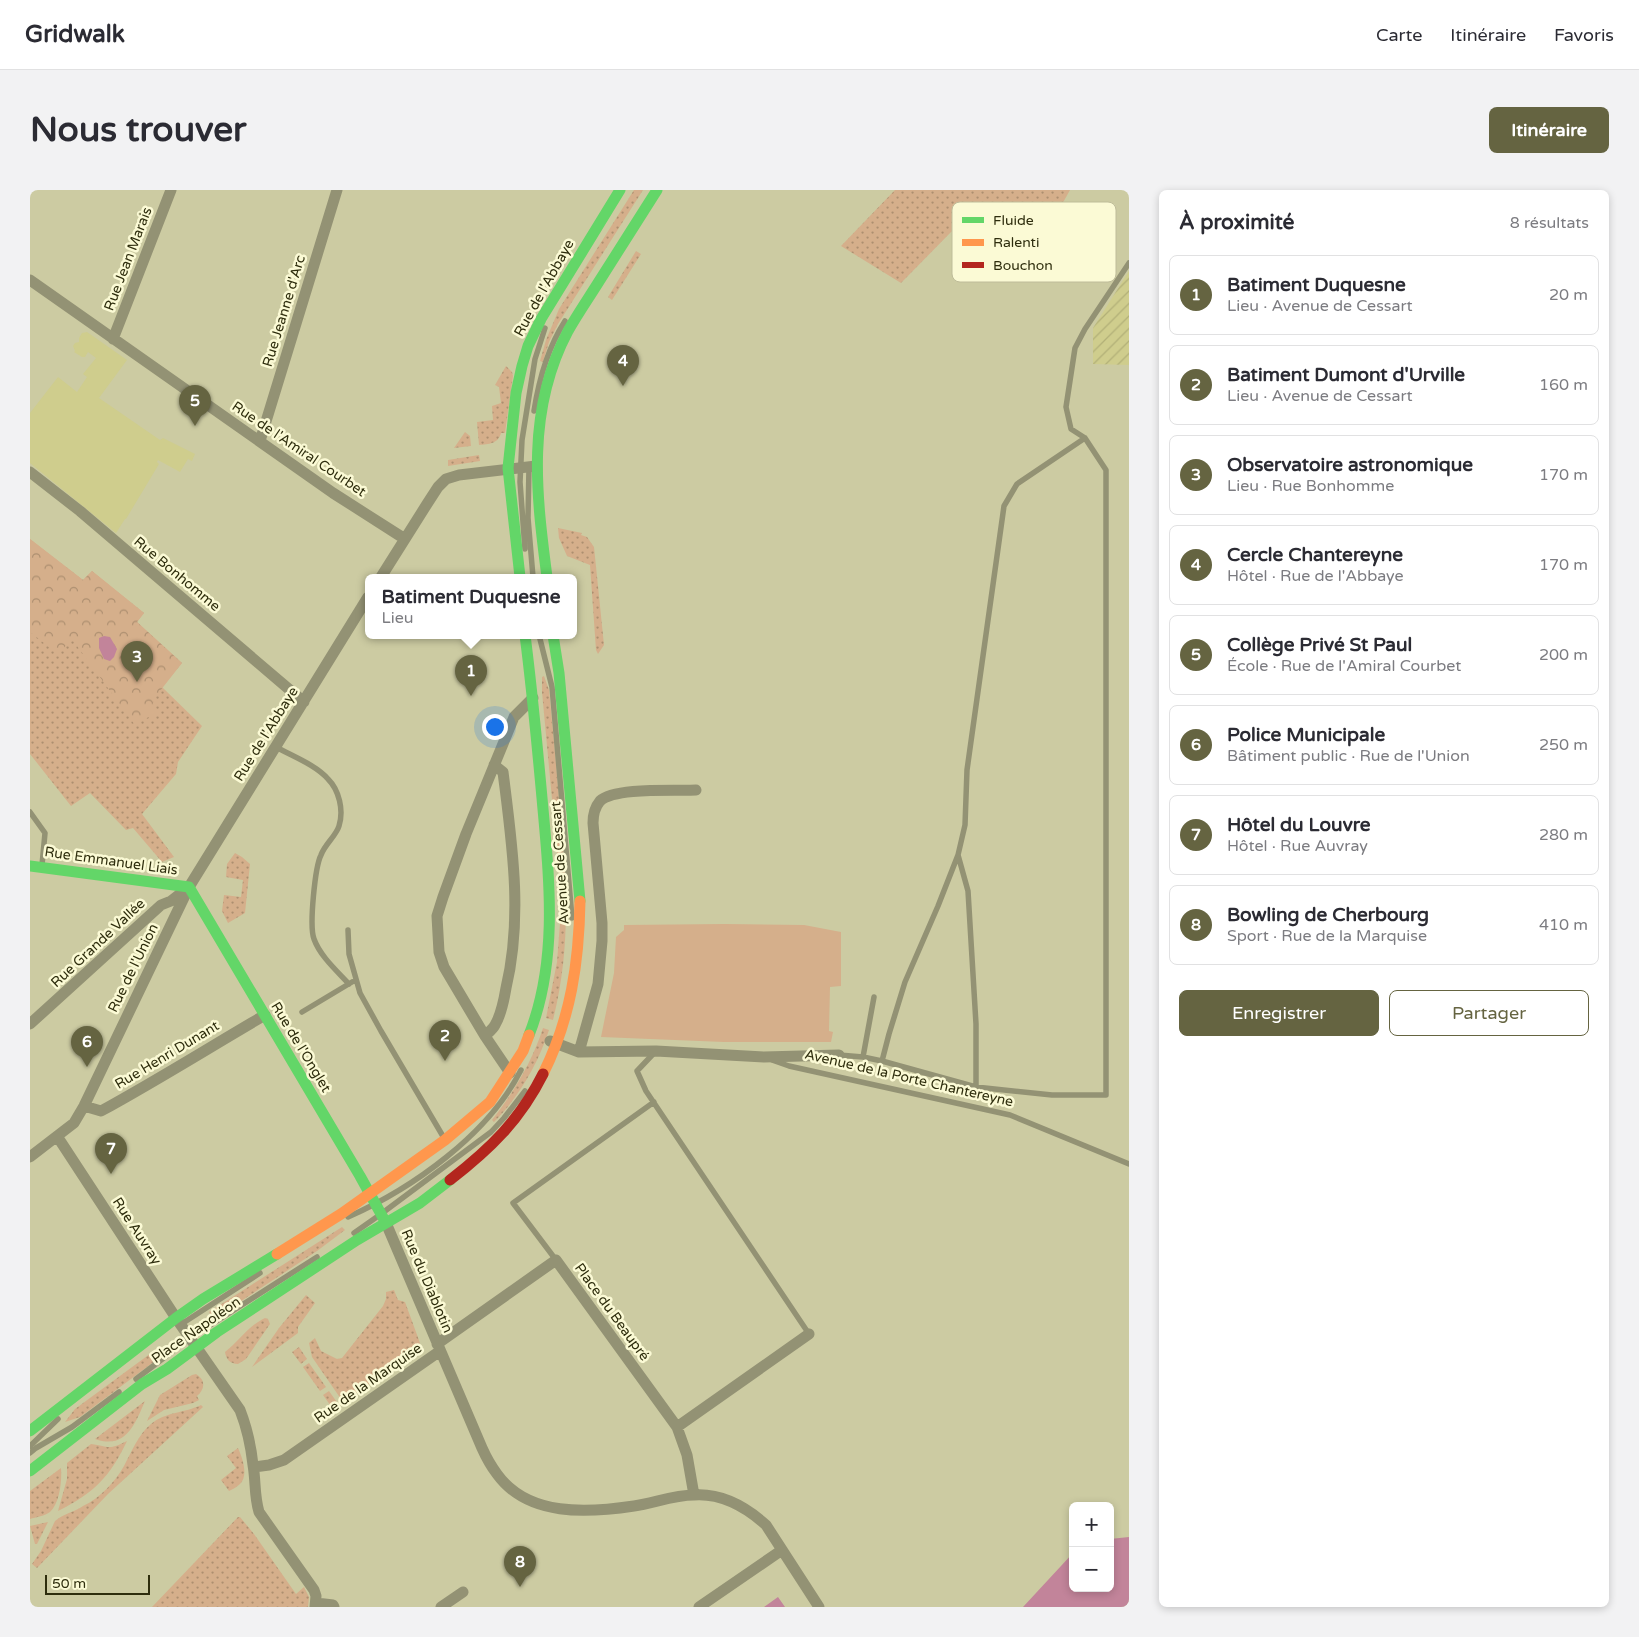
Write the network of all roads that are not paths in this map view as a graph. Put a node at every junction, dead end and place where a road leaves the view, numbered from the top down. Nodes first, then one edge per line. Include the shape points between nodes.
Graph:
1 (171, 190) edge
2 (337, 190) edge
3 (620, 190) edge
4 (657, 190) edge
5 (1129, 263) edge
6 (579, 270) dead end
7 (30, 280) edge
8 (569, 314) dead end
9 (551, 316) dead end
10 (547, 323) dead end
11 (113, 338) junction
12 (534, 414) dead end
13 (1085, 438) junction
14 (260, 441) junction
15 (529, 464) junction
16 (508, 468) junction
17 (30, 472) edge
18 (405, 539) junction
19 (383, 574) edge
20 (520, 574) edge
21 (528, 574) edge
22 (533, 574) edge
23 (547, 574) edge
24 (365, 603) edge
25 (526, 639) edge
26 (533, 639) edge
27 (541, 639) edge
28 (554, 639) edge
29 (534, 644) dead end
30 (538, 683) dead end
31 (533, 698) junction
32 (304, 702) junction
33 (276, 747) junction
34 (494, 765) junction
35 (696, 790) dead end
36 (30, 812) edge
37 (552, 830) dead end
38 (958, 856) junction
39 (36, 866) edge
40 (189, 887) junction
41 (572, 922) dead end
42 (348, 930) dead end
43 (356, 980) junction
44 (349, 984) junction
45 (874, 997) dead end
46 (561, 1005) dead end
47 (302, 1012) dead end
48 (264, 1015) junction
49 (30, 1024) edge
50 (555, 1026) dead end
51 (485, 1036) junction
52 (551, 1042) junction
53 (656, 1050) junction
54 (579, 1052) junction
55 (839, 1055) joint
56 (764, 1057) junction
57 (863, 1057) junction
58 (882, 1061) junction
59 (525, 1062) dead end
60 (510, 1073) junction
61 (976, 1087) junction
62 (527, 1088) dead end
63 (654, 1102) junction
64 (84, 1106) junction
65 (57, 1136) junction
66 (445, 1140) junction
67 (30, 1157) edge
68 (1129, 1164) edge
69 (370, 1193) junction
70 (381, 1214) junction
71 (345, 1239) dead end
72 (320, 1255) dead end
73 (556, 1260) junction
74 (278, 1261) dead end
75 (262, 1272) dead end
76 (177, 1324) junction
77 (809, 1334) joint
78 (193, 1343) junction
79 (438, 1347) junction
80 (132, 1382) dead end
81 (125, 1388) dead end
82 (69, 1409) dead end
83 (677, 1427) junction
84 (30, 1431) edge
85 (30, 1446) edge
86 (30, 1453) edge
87 (254, 1467) junction
88 (30, 1471) edge
89 (694, 1494) junction
90 (782, 1550) junction
91 (463, 1592) dead end
92 (315, 1605) edge
93 (334, 1607) edge
94 (441, 1607) edge
95 (698, 1607) edge
96 (819, 1607) edge

1 - 11 street, Rue Jean Marais
2 - 14 street, Rue Jeanne d'Arc
3 - 16 main road, Rue de l'Abbaye via 555,294 528,346 516,394
4 - 15 main road via 560,347
5 - 13 lane via 1075,348 1066,406 1071,429
6 - 9 lane
7 - 11 street, Rue de l'Amiral Courbet
8 - 12 lane via 546,359
10 - 15 lane via 535,359 522,440
11 - 14 street, Rue de l'Amiral Courbet
13 - 38 lane via 1017,484 1004,506 967,770 965,825
13 - 61 lane, Avenue de la Porte Chantereyne via 1106,470 1106,1095 1052,1095
14 - 18 street, Rue de l'Amiral Courbet
15 - 16 street
15 - 21 lane via 522,518
15 - 22 lane via 528,518
15 - 23 main road via 538,504
16 - 18 street via 446,480 438,487
16 - 20 main road
17 - 32 street, Rue Bonhomme
18 - 19 street
24 - 32 street, Rue de l'Abbaye
25 - 31 main road, Avenue de Cessart
26 - 29 lane
27 - 41 lane via 552,688
28 - 52 main road, Avenue de Cessart via 580,893 574,980 568,1010
30 - 37 lane
31 - 34 street via 514,717
31 - 60 main road, Avenue de Cessart via 548,864 550,928 545,975 535,1020
32 - 33 street, Rue de l'Abbaye
33 - 40 street, Rue de l'Abbaye
33 - 44 lane via 321,772 339,800 339,826 318,866 312,926 314,939 323,955
34 - 51 street via 503,772 516,897 515,935 504,998 495,1026
34 - 51 street via 456,860 438,916 439,952 444,966
35 - 54 street via 620,792 608,796 596,808 593,823 602,949 598,984
36 - 39 lane via 45,833
38 - 58 lane via 905,982
38 - 61 lane via 968,890 976,1024
39 - 40 main road, Rue Emmanuel Liais
40 - 48 main road, Rue de l'Onglet
40 - 49 street, Rue Grande Vallée via 161,905
40 - 64 street, Rue de l'Union
42 - 43 lane via 349,954
43 - 44 lane
43 - 66 lane via 381,1031
44 - 47 lane
45 - 57 lane, Avenue de la Porte Chantereyne
46 - 50 lane
48 - 64 street, Rue Henri Dunant via 101,1111
48 - 69 main road, Rue de l'Onglet
51 - 60 street
52 - 54 street, Avenue de la Porte Chantereyne
52 - 70 main road, Avenue de Cessart via 534,1091 500,1136 420,1203
53 - 54 street, Avenue de la Porte Chantereyne
53 - 56 street, Avenue de la Porte Chantereyne
53 - 63 lane via 637,1071
55 - 56 street, Avenue de la Porte Chantereyne
55 - 57 lane, Avenue de la Porte Chantereyne
56 - 68 lane, Avenue de la Porte Chantereyne via 789,1066 1010,1115
57 - 58 lane, Avenue de la Porte Chantereyne
58 - 61 lane, Avenue de la Porte Chantereyne
59 - 70 lane via 482,1125 407,1186
60 - 66 main road, Avenue de Cessart via 490,1102
62 - 70 lane via 491,1132
63 - 73 lane via 513,1203
63 - 77 lane
64 - 65 street, Rue de l'Union via 74,1122
65 - 67 street, Rue de l'Union
65 - 76 street, Rue Auvray
66 - 69 main road, Avenue de Cessart
69 - 70 main road, Rue de l'Onglet
69 - 76 main road, Place Napoléon via 203,1299
70 - 71 lane
70 - 74 lane via 342,1220
70 - 78 main road, Place Napoléon via 357,1240 216,1332
70 - 79 street, Rue du Diablotin
72 - 78 lane
73 - 79 street, Place du Beaupré
73 - 83 street, Place du Beaupré
75 - 76 lane
76 - 78 street, Rue Auvray
76 - 84 main road, Place Napoléon via 155,1335
77 - 83 street
78 - 80 lane
78 - 87 street, Rue Auvray via 240,1410 247,1428
78 - 88 main road, Place Napoléon via 168,1369 142,1384
79 - 87 street, Rue de la Marquise via 284,1460
79 - 89 street, Rue de la Marquise via 489,1462 502,1480 526,1499 553,1508 585,1510 634,1506
81 - 86 lane
82 - 85 lane
83 - 89 street, Place du Beaupré via 687,1455
87 - 92 street, Rue Auvray via 259,1512 314,1590
89 - 90 street, Rue de la Marquise via 720,1498 746,1509 766,1525
90 - 95 street
90 - 96 street, Rue de la Marquise
91 - 94 street
92 - 93 street

